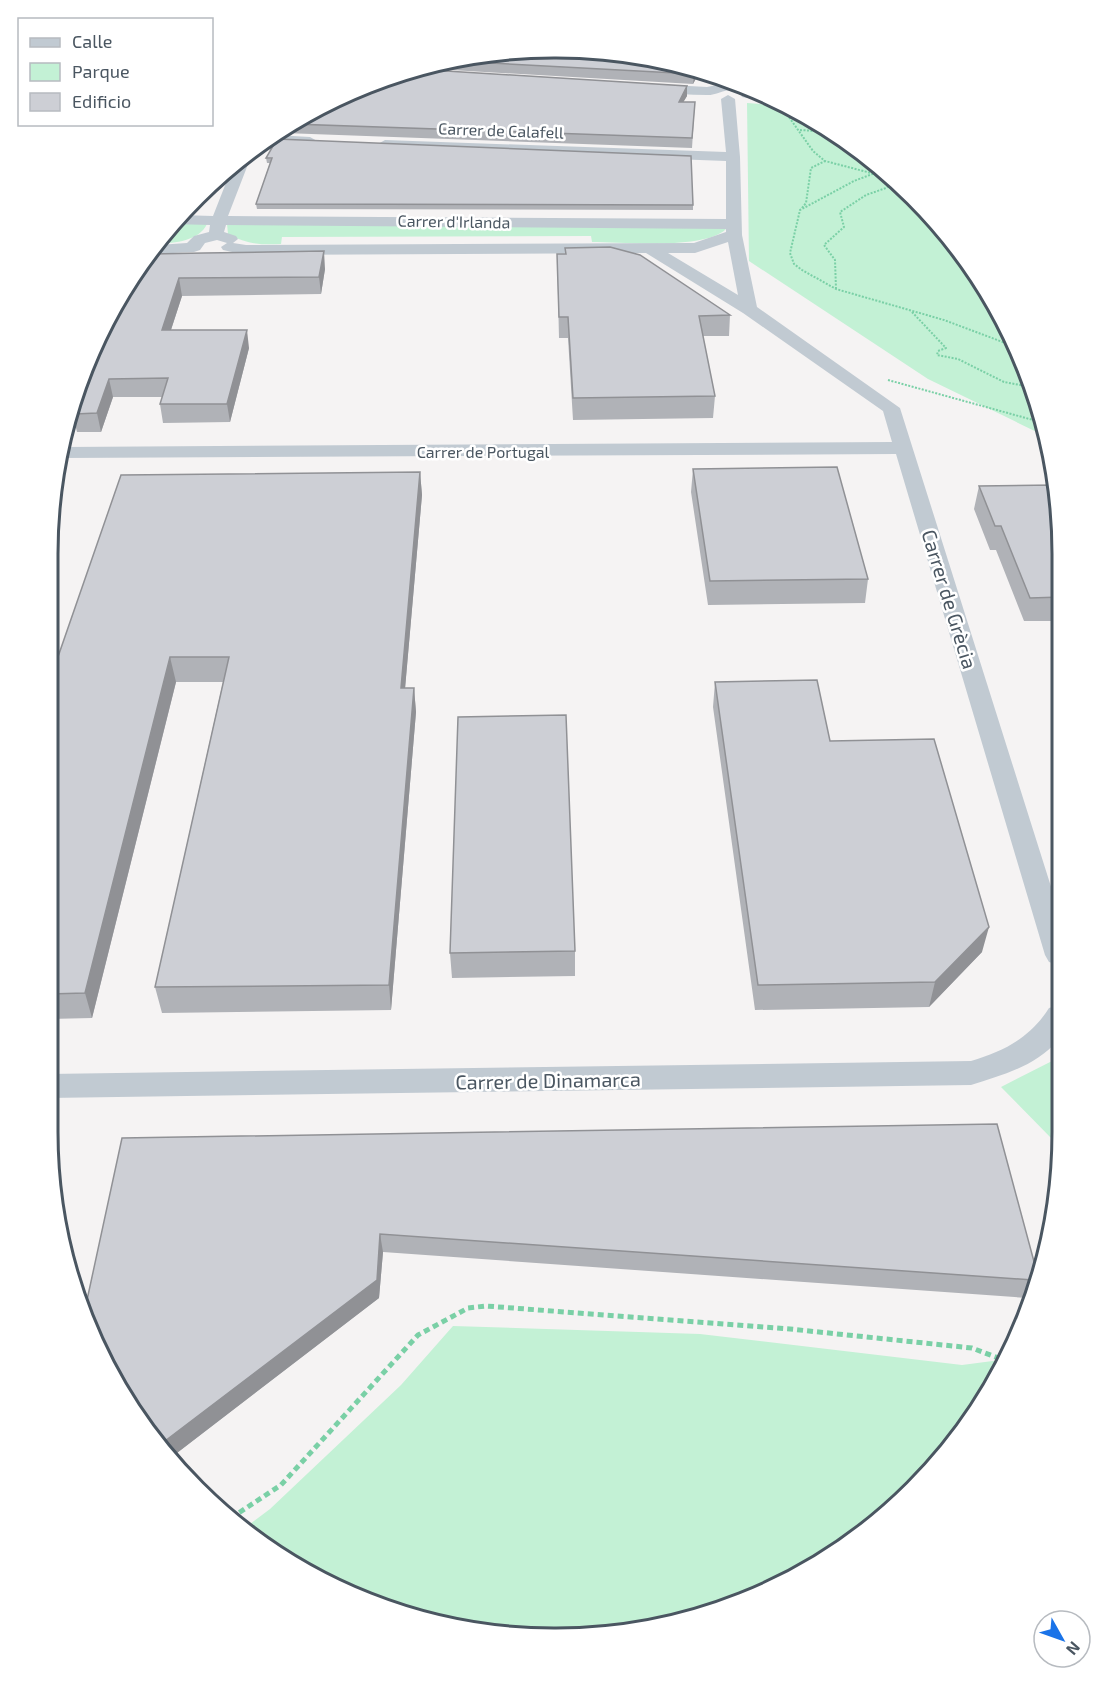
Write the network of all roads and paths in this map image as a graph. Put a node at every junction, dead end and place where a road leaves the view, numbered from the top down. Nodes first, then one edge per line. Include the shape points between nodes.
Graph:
1 (639, 87) edge
2 (727, 89) edge
3 (729, 90) edge
4 (791, 119) edge
5 (800, 130) junction
6 (813, 131) edge
7 (283, 140) edge
8 (327, 142) edge
9 (374, 143) edge
10 (733, 157) junction
11 (825, 161) junction
12 (871, 172) edge
13 (872, 174) edge
14 (237, 175) edge
15 (887, 187) edge
16 (800, 210) junction
17 (190, 219) edge
18 (219, 219) junction
19 (734, 230) junction
20 (216, 236) junction
21 (194, 247) junction
22 (229, 247) junction
23 (649, 248) junction
24 (164, 249) edge
25 (836, 289) junction
26 (749, 309) junction
27 (912, 312) junction
28 (1003, 342) edge
29 (884, 379) dead end
30 (1021, 385) edge
31 (1033, 420) edge
32 (903, 448) junction
33 (69, 453) edge
34 (1052, 933) edge
35 (1052, 1026) edge
36 (58, 1086) edge
37 (997, 1357) edge
38 (238, 1513) edge

1 - 2 street via 710,92 716,97
3 - 10 street
4 - 5 path
5 - 6 path
5 - 11 path via 813,151
7 - 8 street
9 - 10 street, Carrer de Calafell
10 - 19 street
11 - 12 path
11 - 16 path via 811,168 806,203
13 - 16 path
14 - 18 street
15 - 25 path via 840,212 844,227 824,245 836,260
16 - 25 path via 790,253 794,264
17 - 18 street, Carrer d'Irlanda
18 - 19 street, Carrer d'Irlanda
18 - 20 street
19 - 23 street, Carrer d'Irlanda via 695,248
19 - 26 street
20 - 21 street via 198,239
20 - 22 street via 229,238
21 - 22 street, Carrer d'Irlanda via 213,252
21 - 24 street
22 - 23 street, Carrer d'Irlanda
23 - 26 street, Carrer de Grècia
25 - 27 path
26 - 32 street, Carrer de Grècia via 891,408
27 - 28 path
27 - 30 path via 946,348 938,351 937,356 958,359 1004,382
29 - 31 path
32 - 33 street, Carrer de Portugal
32 - 34 street, Carrer de Grècia
35 - 36 street, Carrer de Dinamarca via 1040,1042 1016,1059 971,1073
37 - 38 path via 972,1347 801,1330 486,1306 468,1308 418,1335 280,1485

